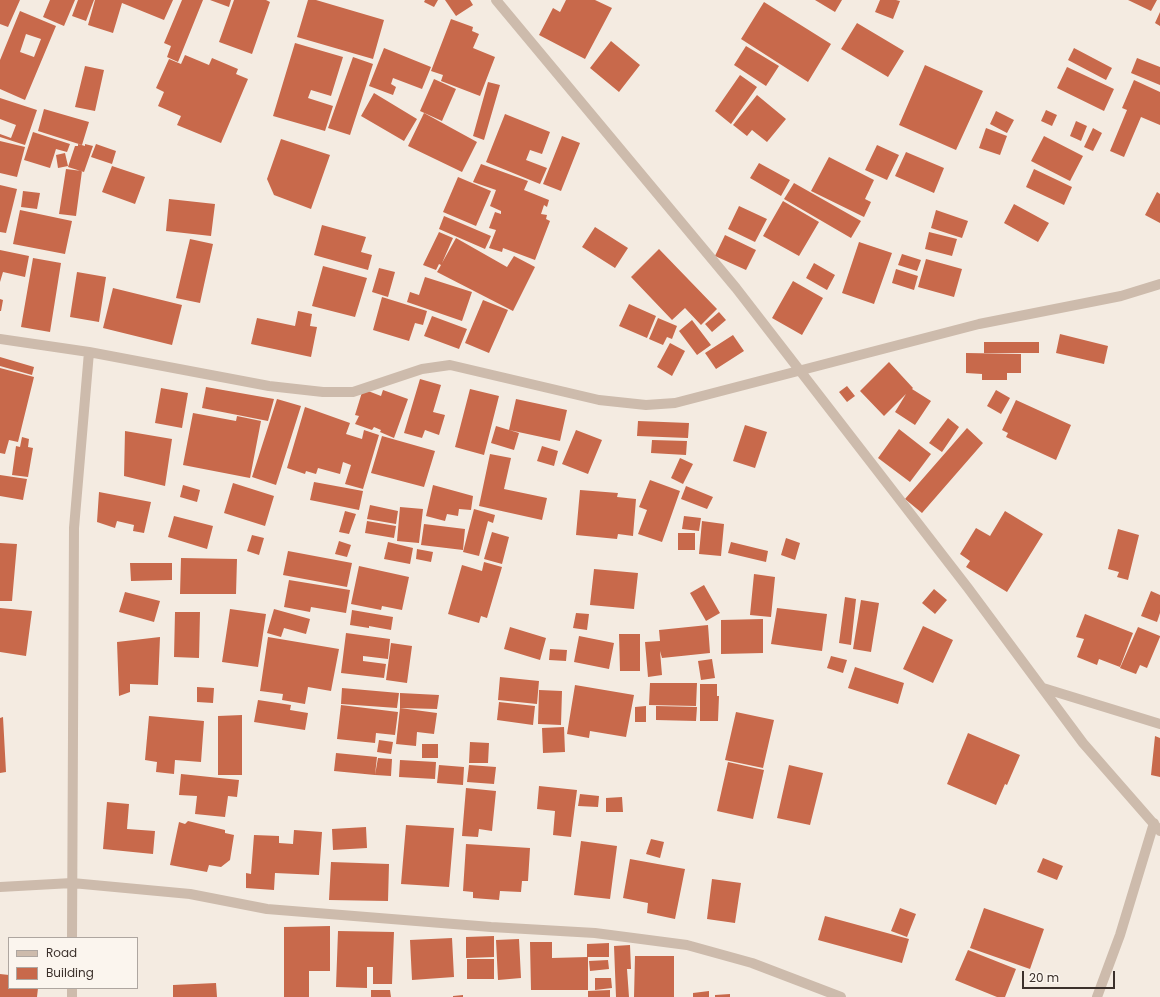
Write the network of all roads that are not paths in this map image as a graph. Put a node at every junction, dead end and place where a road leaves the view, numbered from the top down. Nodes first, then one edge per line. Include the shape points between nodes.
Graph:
1 (496, 0) edge
2 (1160, 284) edge
3 (0, 339) edge
4 (89, 352) junction
5 (800, 371) junction
6 (1043, 688) junction
7 (1160, 724) edge
8 (1157, 827) edge
9 (72, 883) junction
10 (0, 887) edge
11 (72, 937) edge
12 (841, 997) edge
13 (1097, 997) edge

1 - 5 street via 736,288
2 - 5 street via 1121,296 979,324
3 - 4 street
4 - 5 street via 269,386 323,392 353,392 422,369 450,365 600,400 646,405 675,403
4 - 9 street via 74,528
5 - 6 street
6 - 7 street
6 - 8 street via 1083,743
8 - 13 street
9 - 10 street
9 - 11 street
9 - 12 street via 190,894 267,909 595,933 687,945 752,963

